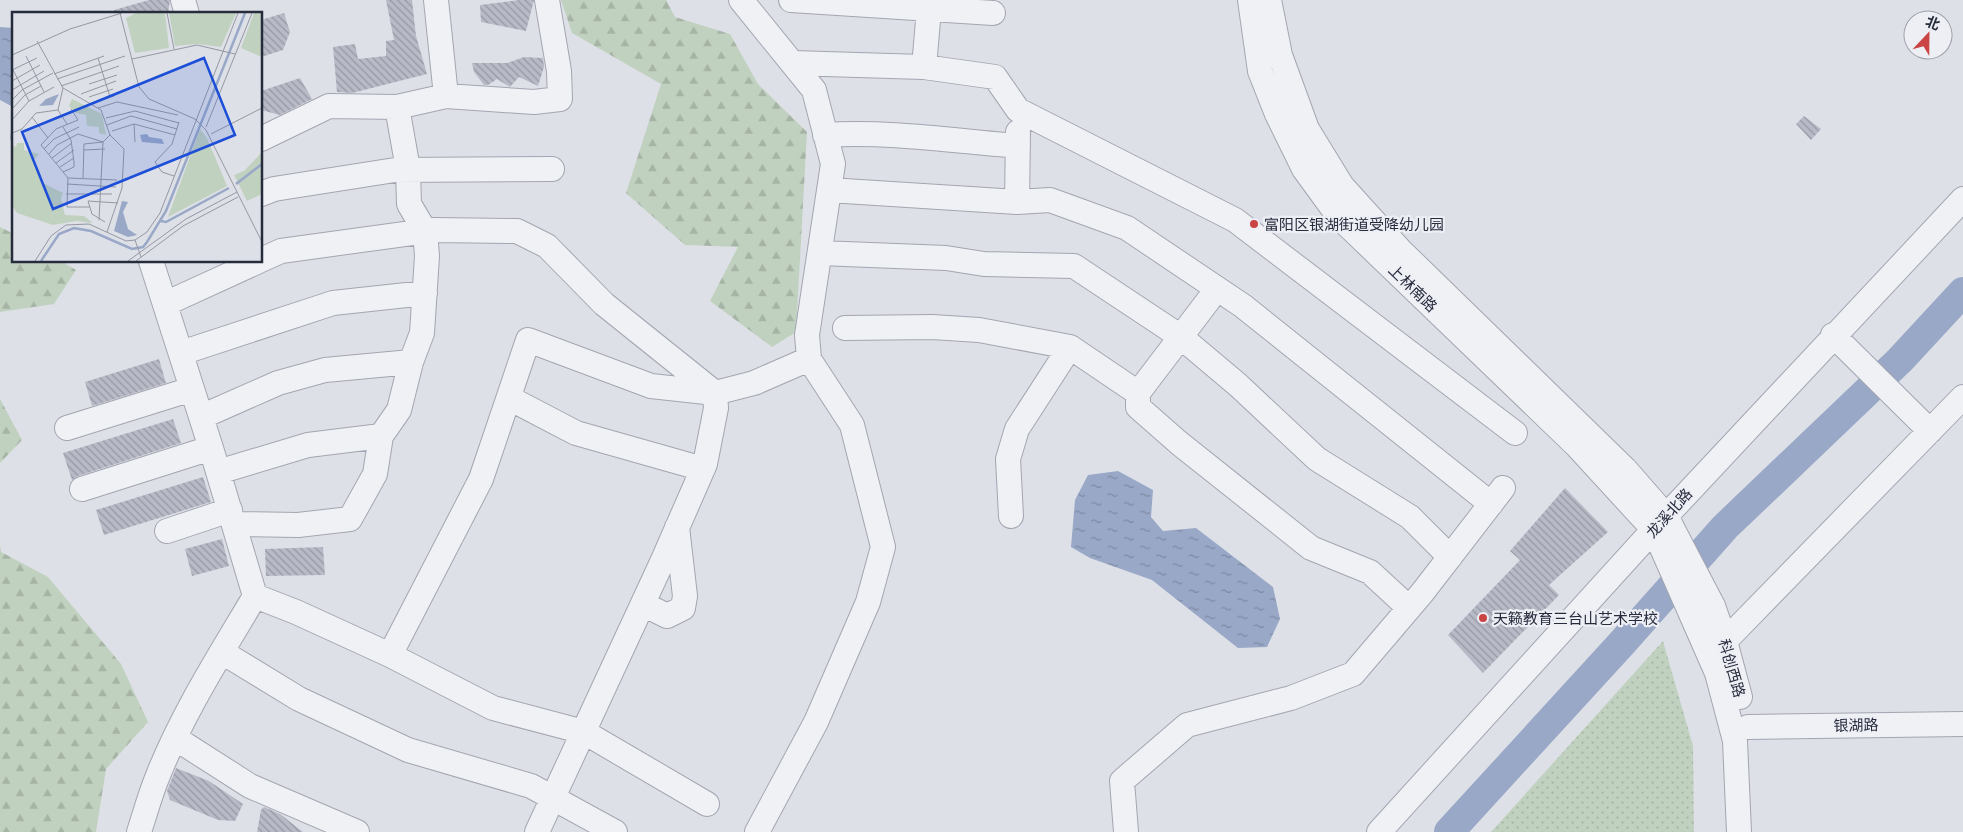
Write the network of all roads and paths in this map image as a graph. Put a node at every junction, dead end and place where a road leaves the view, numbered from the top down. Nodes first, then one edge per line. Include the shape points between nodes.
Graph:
1 (436, 0) edge
2 (547, 0) edge
3 (741, 0) edge
4 (791, 0) edge
5 (1250, 0) edge
6 (1269, 0) edge
7 (944, 7) edge
8 (993, 12) dead end
9 (792, 63) junction
10 (924, 67) junction
11 (446, 96) junction
12 (398, 107) junction
13 (1018, 110) junction
14 (825, 135) junction
15 (262, 139) edge
16 (1018, 146) junction
17 (408, 169) junction
18 (552, 169) dead end
19 (829, 190) junction
20 (262, 194) edge
21 (1963, 199) edge
22 (1017, 202) junction
23 (425, 231) junction
24 (820, 253) junction
25 (262, 260) edge
26 (151, 262) edge
27 (258, 262) edge
28 (1217, 289) junction
29 (425, 293) junction
30 (165, 304) junction
31 (845, 328) dead end
32 (1833, 336) junction
33 (1181, 337) junction
34 (1070, 347) junction
35 (181, 353) junction
36 (809, 359) junction
37 (411, 362) junction
38 (192, 389) junction
39 (715, 393) junction
40 (1138, 394) junction
41 (1963, 397) edge
42 (509, 398) junction
43 (201, 417) junction
44 (67, 428) dead end
45 (1927, 428) junction
46 (1516, 433) dead end
47 (381, 436) junction
48 (212, 448) junction
49 (703, 469) junction
50 (218, 472) junction
51 (82, 489) dead end
52 (1010, 516) dead end
53 (232, 517) junction
54 (1660, 523) junction
55 (677, 527) junction
56 (167, 532) dead end
57 (1673, 547) junction
58 (1450, 557) junction
59 (255, 596) junction
60 (643, 604) junction
61 (1409, 608) junction
62 (1726, 641) junction
63 (222, 652) junction
64 (390, 655) junction
65 (1963, 724) edge
66 (1748, 727) junction
67 (584, 732) junction
68 (175, 738) junction
69 (554, 796) junction
70 (707, 804) dead end
71 (139, 832) edge
72 (357, 832) edge
73 (537, 832) edge
74 (615, 832) edge
75 (757, 832) edge
76 (1126, 832) edge
77 (1379, 832) edge
78 (1739, 832) edge
79 (1754, 832) edge

1 - 11 street
2 - 11 street via 559,71 560,99 534,102
3 - 9 street
4 - 7 street
5 - 54 street, 上林南路 via 1260,72 1276,114 1304,169 1339,217
6 - 54 street, 上林南路 via 1280,55 1307,128 1342,186 1400,250 1625,469
7 - 8 street
7 - 10 street
9 - 10 street
9 - 14 street via 814,90
10 - 13 street via 995,77
11 - 12 street
12 - 15 street via 329,106
12 - 17 street
13 - 16 street
13 - 46 street via 1235,220
14 - 16 street via 878,135
14 - 19 street via 833,164
16 - 22 street
17 - 18 street
17 - 20 street via 274,189
17 - 23 street via 409,204
19 - 22 street
19 - 24 street
21 - 32 street, 龙溪北路
22 - 28 street via 1050,200 1127,228
23 - 25 street via 281,252
23 - 29 street
23 - 39 street via 517,231 547,246 604,304
24 - 33 street via 946,258 984,264 1074,266
24 - 36 street via 807,335
26 - 30 street
27 - 30 street
28 - 33 street
28 - 58 street via 1497,496
29 - 35 street via 333,303
29 - 37 street via 422,333
30 - 35 street
31 - 34 street via 979,330
32 - 45 street
32 - 54 street, 龙溪北路
33 - 40 street
33 - 58 street via 1317,459 1410,517
34 - 40 street
34 - 52 street via 1018,430 1008,459
35 - 38 street
36 - 39 street via 754,383
36 - 75 street via 852,425 883,547 868,602 816,722
37 - 43 street via 325,370 278,384
37 - 47 street via 399,410
38 - 43 street
38 - 44 street
39 - 42 street via 651,386 528,340
39 - 49 street via 716,408
40 - 61 street via 1138,407 1288,530 1311,548 1370,572
41 - 45 street
42 - 49 street via 576,433
42 - 64 street via 481,479
43 - 48 street
45 - 62 street
47 - 50 street via 308,445
47 - 53 street via 376,474 350,519 298,525
48 - 50 street
48 - 51 street
49 - 55 street
50 - 53 street
53 - 56 street
53 - 59 street
54 - 57 street, 科创西路
54 - 77 street, 龙溪北路
55 - 60 street
55 - 60 street via 685,596 683,608 667,616
57 - 62 street, 科创西路 via 1713,606
57 - 78 street, 科创西路 via 1694,623 1717,673 1735,741
58 - 61 street
59 - 63 street
59 - 64 street
60 - 67 street
61 - 76 street via 1352,674 1291,698 1187,725 1122,781
62 - 66 street, 科创西路
63 - 68 street
63 - 69 street via 299,699 408,750 531,786
64 - 67 street via 493,708
65 - 66 street, 银湖路
66 - 79 street, 科创西路
67 - 69 street
67 - 70 street
68 - 71 street via 157,777
68 - 72 street via 250,786
69 - 73 street
69 - 74 street

